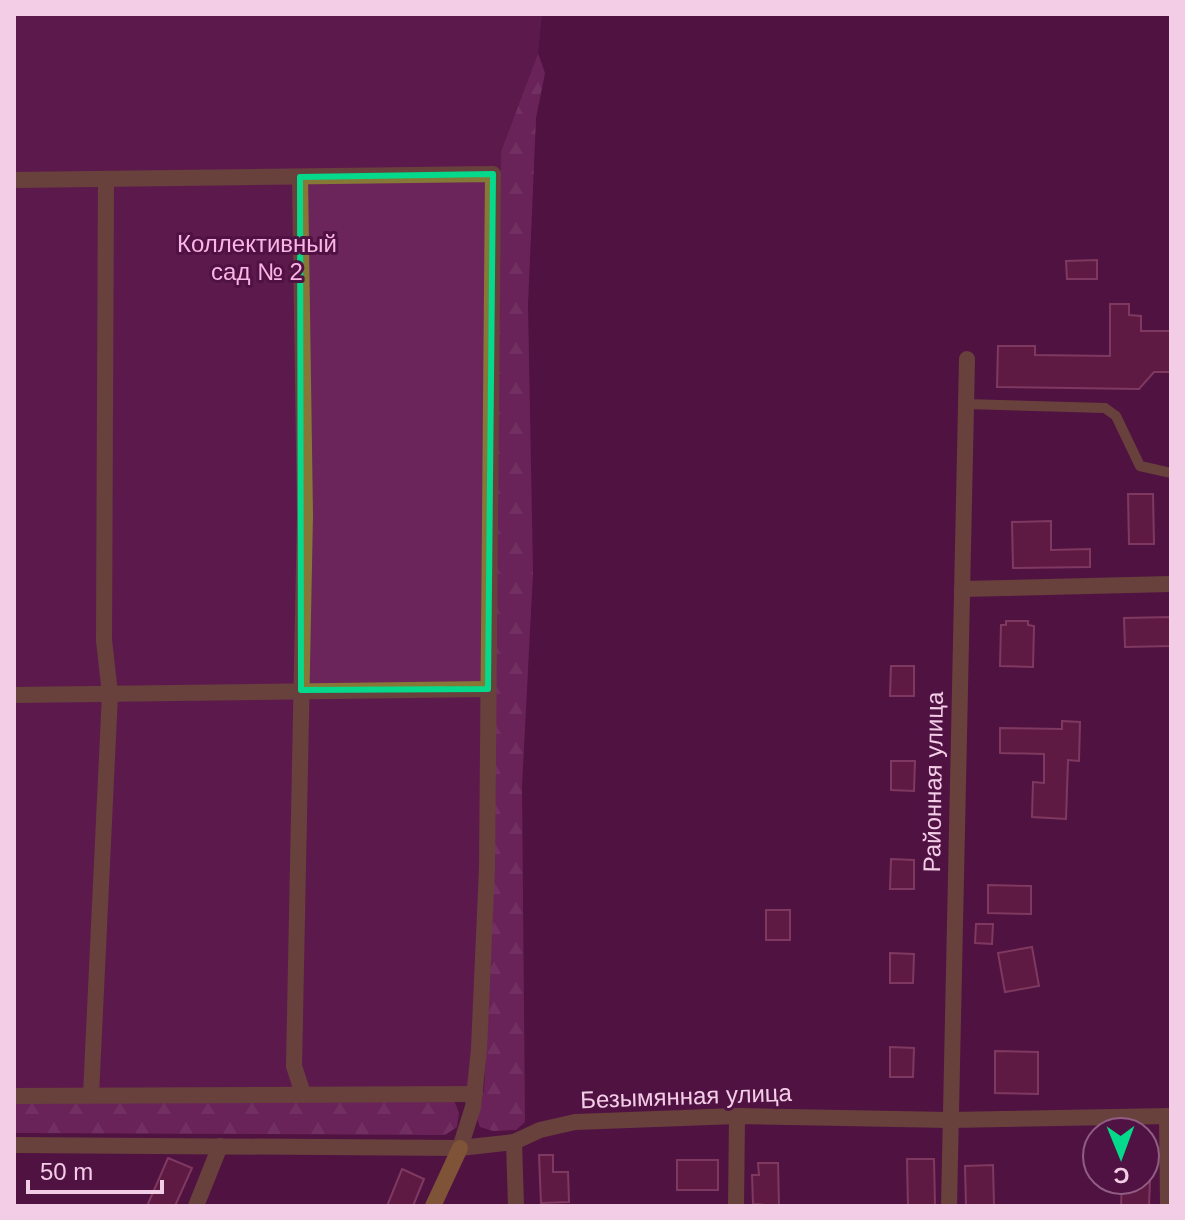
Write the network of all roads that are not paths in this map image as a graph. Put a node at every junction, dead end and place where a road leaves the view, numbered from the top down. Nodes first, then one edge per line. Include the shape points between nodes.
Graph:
1 (300, 177) junction
2 (14, 180) edge
3 (106, 180) junction
4 (967, 359) dead end
5 (966, 404) junction
6 (1171, 473) edge
7 (1171, 584) edge
8 (962, 589) junction
9 (488, 689) junction
10 (301, 690) junction
11 (110, 694) junction
12 (14, 695) edge
13 (303, 1094) junction
14 (475, 1094) junction
15 (91, 1095) junction
16 (14, 1096) edge
17 (737, 1116) junction
18 (1169, 1116) edge
19 (949, 1120) junction
20 (514, 1142) junction
21 (14, 1145) edge
22 (220, 1146) junction
23 (460, 1148) junction
24 (196, 1206) edge
25 (433, 1206) edge
26 (516, 1206) edge
27 (736, 1206) edge
28 (949, 1206) edge
29 (1168, 1206) edge

1 - 3 street
1 - 9 street via 493,174
1 - 10 street via 305,515
2 - 3 street
3 - 11 street via 104,640
4 - 5 street, Районная улица
5 - 6 lane via 1105,408 1116,416 1140,466
5 - 8 street, Районная улица
7 - 8 street
8 - 19 street, Районная улица
9 - 10 street
9 - 14 street via 487,868
10 - 11 street
10 - 13 street via 294,1066
11 - 12 street
11 - 15 street
13 - 14 street
13 - 15 street
14 - 23 street
15 - 16 street
17 - 19 street, Безымянная улица
17 - 20 street, Безымянная улица via 575,1122
17 - 27 street
18 - 19 street, Безымянная улица
18 - 29 street
19 - 28 street, Районная улица
20 - 23 street, Безымянная улица
20 - 26 street
21 - 22 street, Безымянная улица
22 - 23 street, Безымянная улица
22 - 24 street
23 - 25 street

